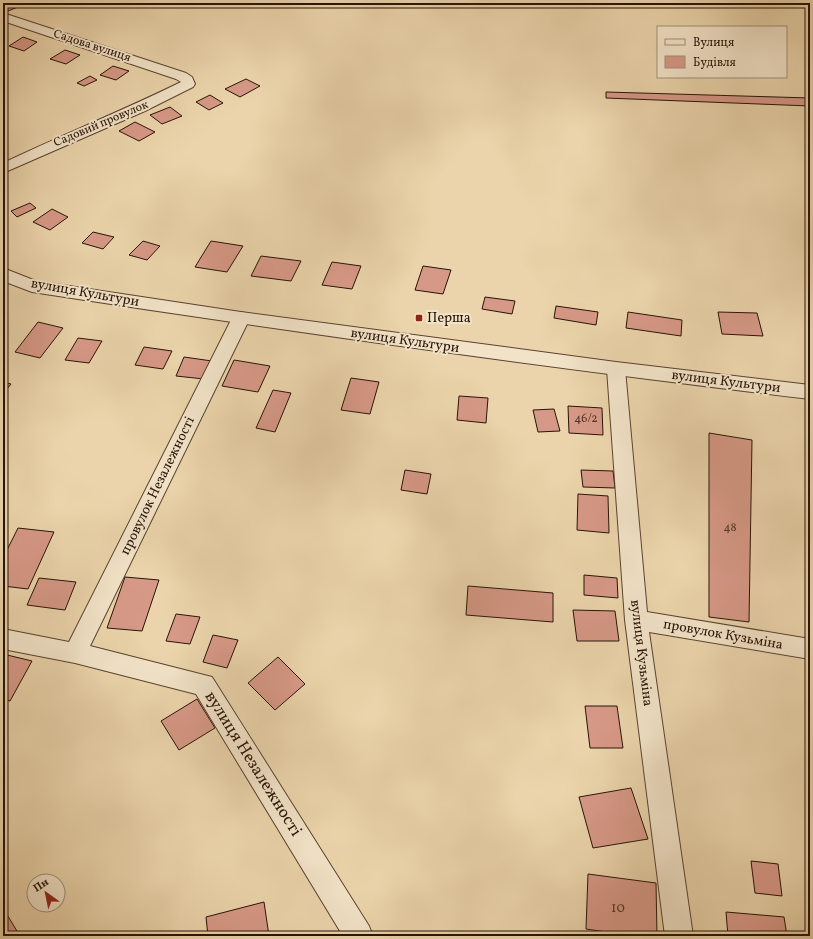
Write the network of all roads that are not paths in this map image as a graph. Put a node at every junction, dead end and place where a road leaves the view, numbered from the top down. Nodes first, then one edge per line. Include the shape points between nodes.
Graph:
1 (3, 17) edge
2 (181, 76) joint
3 (3, 168) edge
4 (3, 274) edge
5 (241, 318) junction
6 (616, 369) junction
7 (810, 392) edge
8 (636, 620) junction
9 (3, 639) edge
10 (810, 649) edge
11 (76, 653) junction
12 (359, 936) edge
13 (679, 936) edge

1 - 2 street, Садова вулиця
2 - 3 street, Садовий провулок via 188,84 182,88
4 - 5 street, вулиця Культури via 32,286
5 - 6 street, вулиця Культури
5 - 11 street, провулок Незалежності
6 - 7 street, вулиця Культури
6 - 8 street, вулиця Кузьміна
8 - 10 street, провулок Кузьміна
8 - 13 street, вулиця Кузьміна
9 - 11 street, вулиця Незалежності
11 - 12 street, вулиця Незалежності via 204,685

